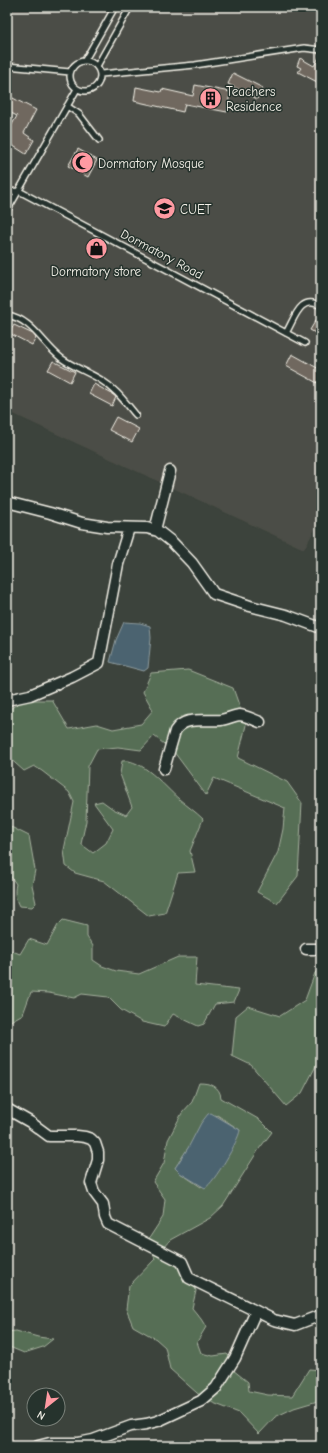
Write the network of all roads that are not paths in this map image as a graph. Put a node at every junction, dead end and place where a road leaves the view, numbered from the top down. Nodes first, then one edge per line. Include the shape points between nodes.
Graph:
1 (115, 7) edge
2 (130, 7) edge
3 (321, 50) edge
4 (85, 60) junction
5 (7, 66) edge
6 (98, 66) junction
7 (70, 72) junction
8 (101, 74) junction
9 (77, 88) junction
10 (66, 106) junction
11 (99, 140) dead end
12 (19, 190) junction
13 (7, 192) edge
14 (7, 211) edge
15 (321, 306) edge
16 (7, 315) edge
17 (286, 333) junction
18 (305, 343) dead end
19 (136, 415) dead end
20 (170, 471) dead end
21 (7, 502) edge
22 (129, 528) junction
23 (155, 530) junction
24 (321, 628) edge
25 (7, 700) edge
26 (260, 722) dead end
27 (164, 769) dead end
28 (306, 949) dead end
29 (321, 949) edge
30 (7, 1109) edge
31 (256, 1311) junction
32 (321, 1315) edge
33 (80, 1444) edge
34 (38, 1446) edge

1 - 4 lane
2 - 6 lane
3 - 8 lane via 304,48 195,65
4 - 6 lane
4 - 7 lane via 77,62
5 - 7 lane
6 - 8 lane
7 - 9 lane via 71,81
8 - 9 lane via 95,88 86,91
9 - 10 lane
10 - 11 lane via 79,114
10 - 12 lane
12 - 13 lane
12 - 14 lane
12 - 17 lane, Dormatory Road
15 - 17 lane via 308,302 302,305
16 - 19 lane via 16,316 24,321 50,350 117,392
17 - 18 lane, Dormatory Road
20 - 23 street
21 - 22 street via 82,523
22 - 23 street
22 - 25 street via 118,564 99,663 30,695
23 - 24 street via 172,542 192,563 214,594
26 - 27 street via 240,715 222,720 184,722 175,731
28 - 29 street
30 - 31 street via 49,1136 91,1139 97,1147 98,1160 91,1183 103,1204 108,1224 182,1262 190,1278
31 - 32 street via 274,1320 295,1325
31 - 33 street via 235,1358 216,1388 201,1401 158,1421 131,1426
33 - 34 street

